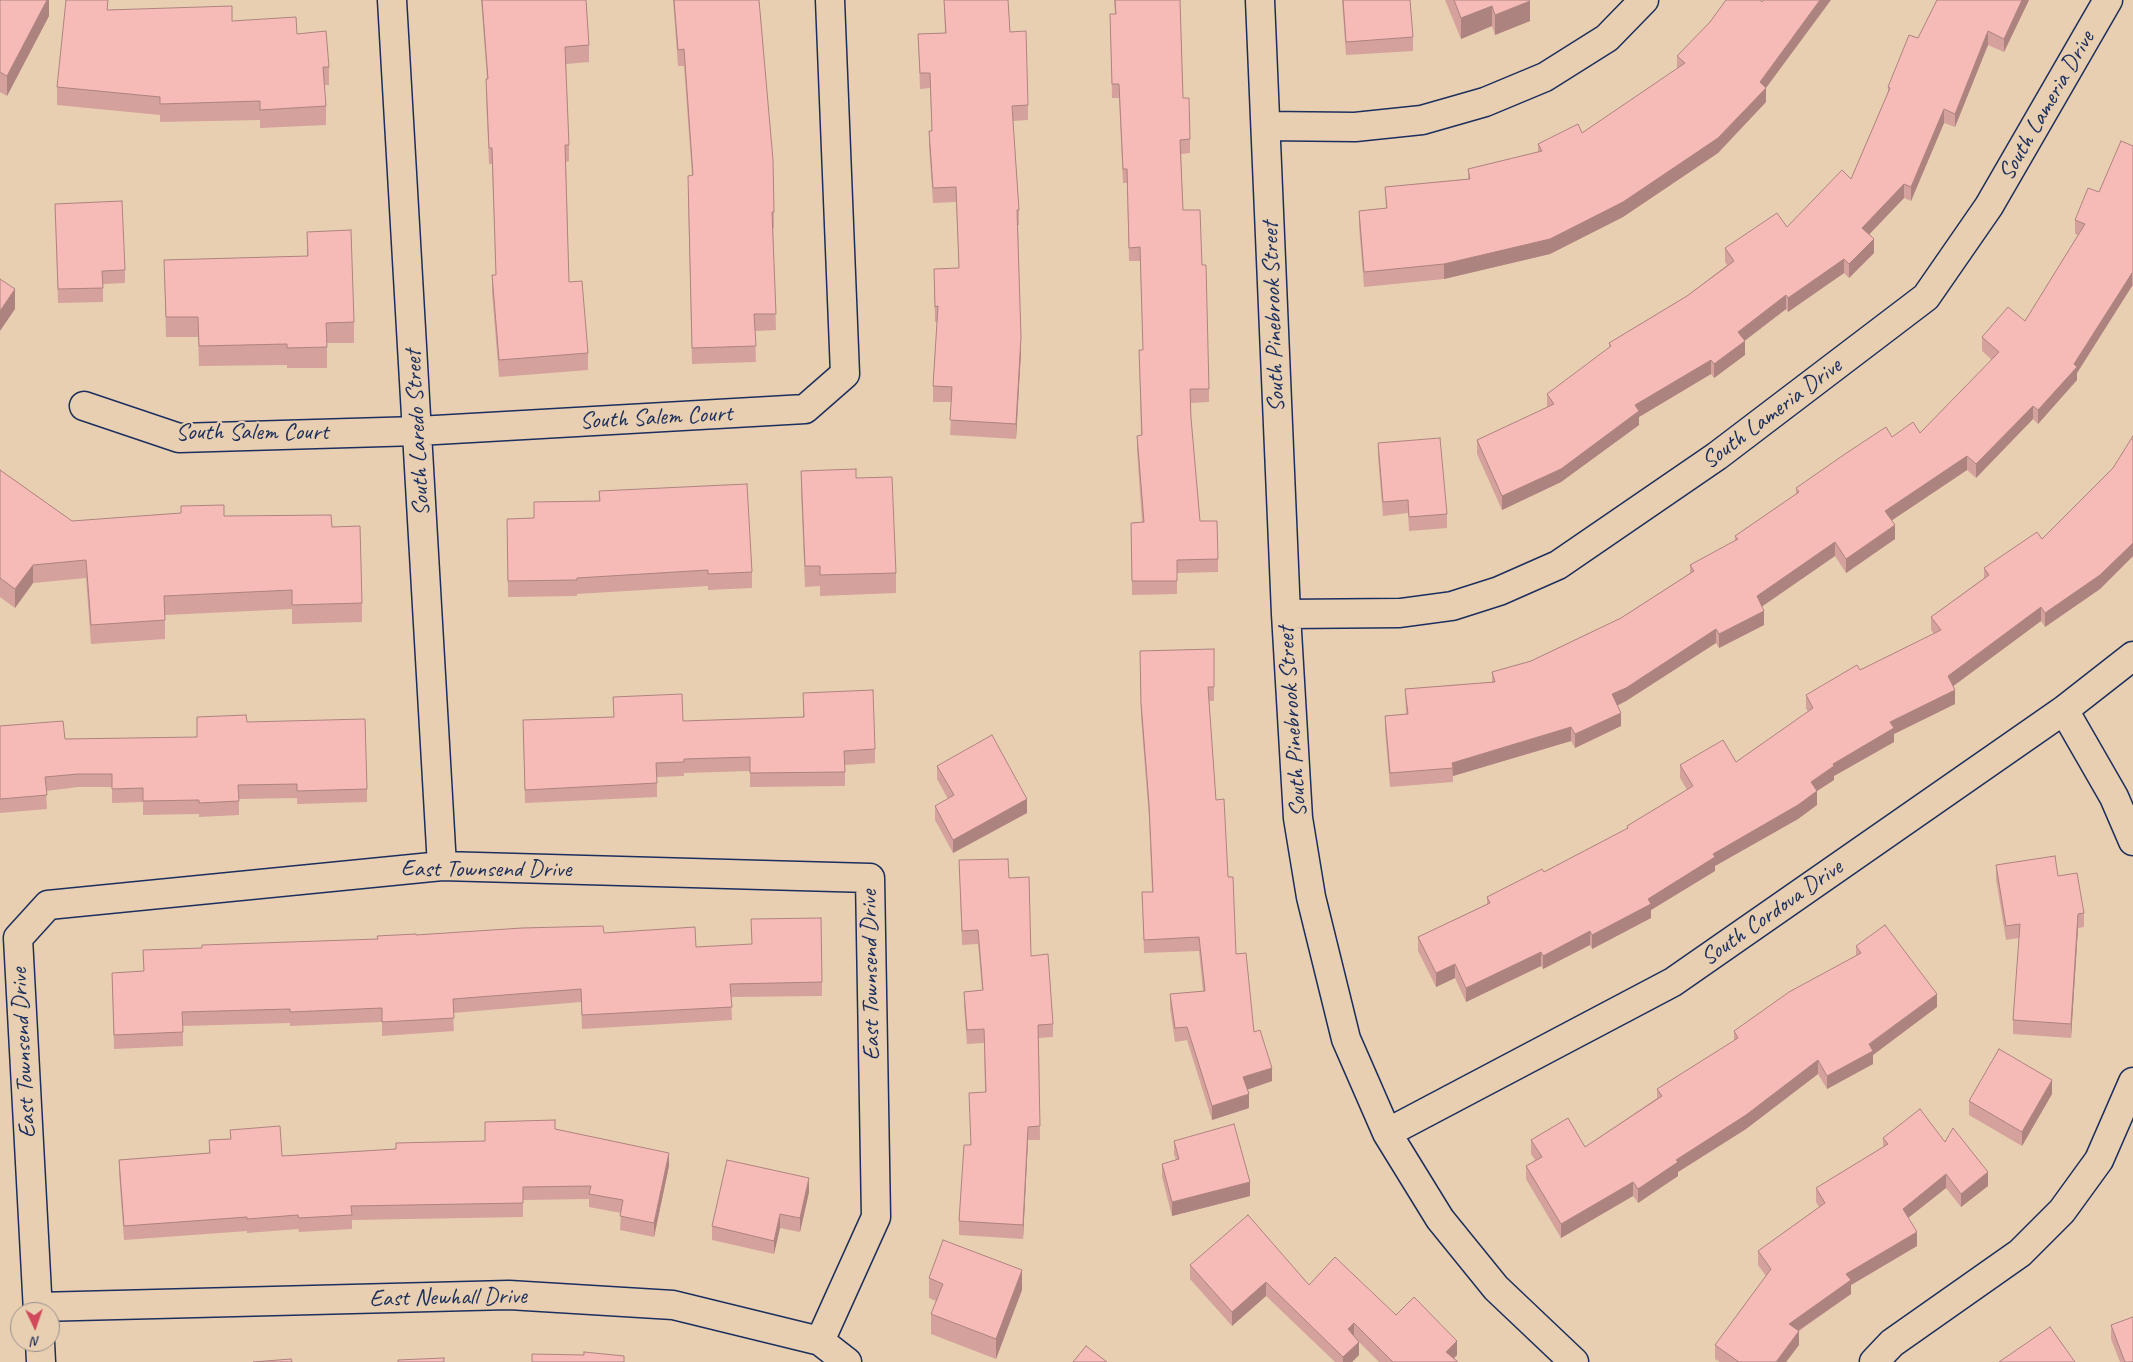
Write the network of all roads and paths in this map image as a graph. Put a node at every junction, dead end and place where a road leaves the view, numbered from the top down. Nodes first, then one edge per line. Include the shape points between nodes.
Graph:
1 (392, 0) edge
2 (830, 0) edge
3 (1260, 0) edge
4 (1644, 0) edge
5 (2108, 0) edge
6 (1266, 126) junction
7 (84, 406) dead end
8 (418, 431) junction
9 (1286, 614) junction
10 (2133, 656) edge
11 (2064, 710) junction
12 (2133, 841) edge
13 (442, 866) junction
14 (2133, 1082) edge
15 (1387, 1134) junction
16 (38, 1302) edge
17 (60, 1309) edge
18 (820, 1342) junction
19 (848, 1362) edge
20 (1574, 1362) edge
21 (1874, 1362) edge

1 - 8 street, South Laredo Street
2 - 8 street, South Salem Court via 845,374 805,409
3 - 6 street, South Pinebrook Street
4 - 6 street via 1607,38 1545,77 1485,102 1422,120 1354,127
5 - 9 street, South Lameria Drive via 1989,206 1926,297 1717,456 1558,565 1499,591 1452,606 1400,613
6 - 9 street, South Pinebrook Street
7 - 8 street, South Salem Court via 179,438
8 - 13 street, South Laredo Street
9 - 15 street, South Pinebrook Street via 1298,818 1311,898 1346,1040
10 - 11 street, South Cordova Drive
11 - 12 street via 2114,797
11 - 15 street, South Cordova Drive via 1673,982
13 - 16 street, East Townsend Drive via 48,905 18,938
13 - 18 street, East Townsend Drive via 870,878 876,1217
14 - 21 street via 2100,1160 2062,1210 2020,1253 1892,1343
15 - 20 street, South Pinebrook Street via 1440,1219 1496,1288
17 - 18 street, East Newhall Drive via 509,1295 673,1305
18 - 19 street, East Newhall Drive

